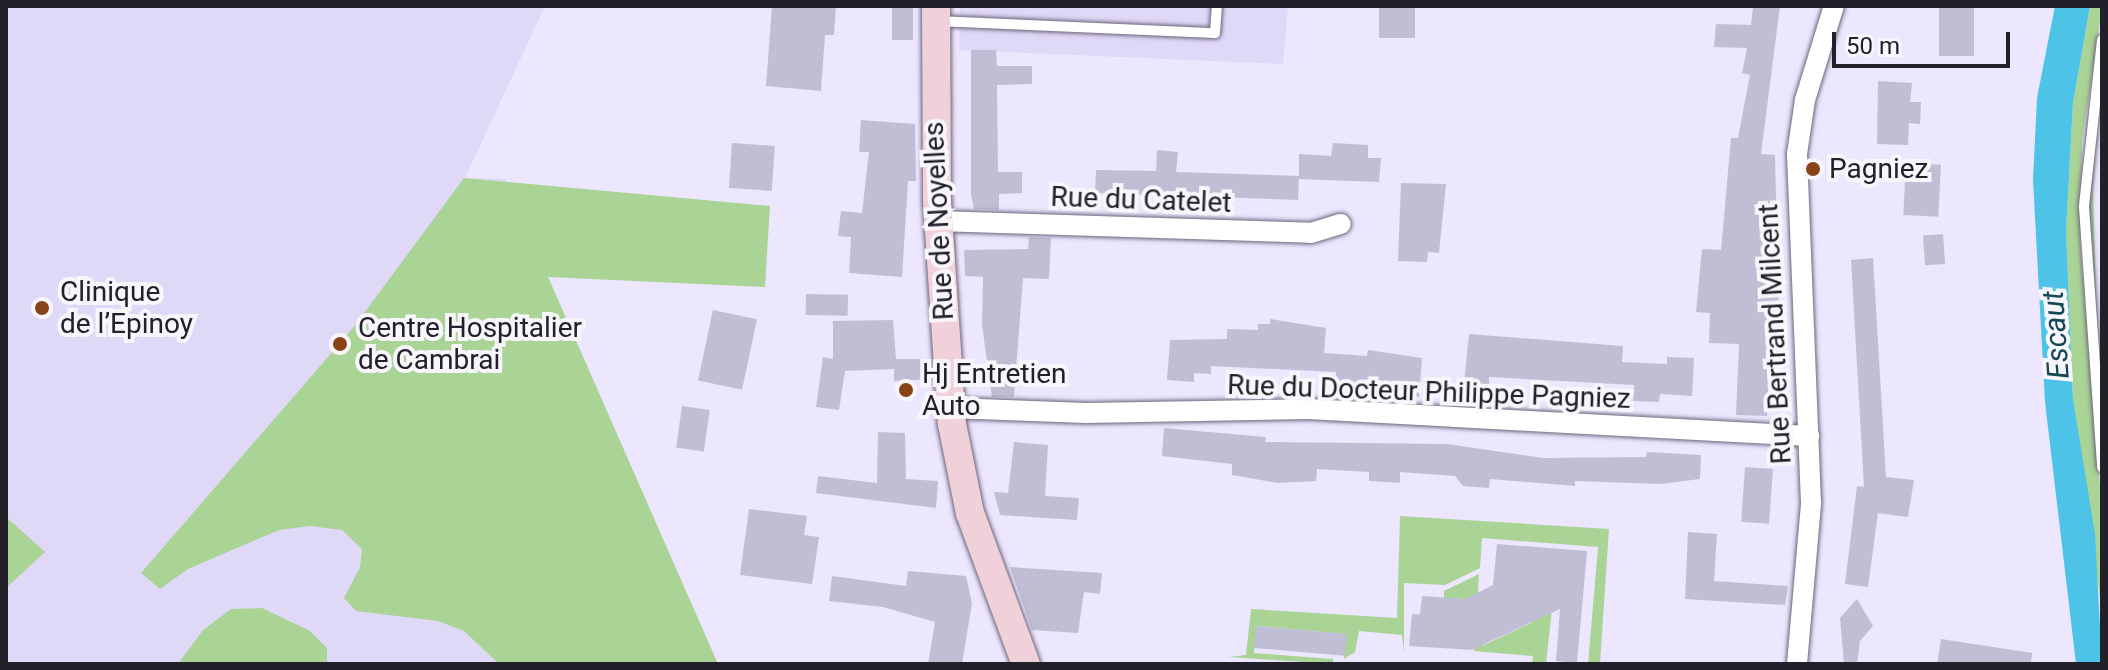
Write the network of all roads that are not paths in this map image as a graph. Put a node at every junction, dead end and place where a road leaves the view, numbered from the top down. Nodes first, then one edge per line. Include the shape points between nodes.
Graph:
1 (1217, 6) edge
2 (1834, 6) edge
3 (935, 14) edge
4 (2102, 40) edge
5 (937, 221) junction
6 (1341, 224) dead end
7 (951, 408) junction
8 (1809, 436) junction
9 (2102, 467) edge
10 (1026, 664) edge
11 (1797, 664) edge

1 - 3 lane via 1215,33
2 - 8 street, Rue Bertrand Milcent via 1805,100 1797,154
3 - 5 street, Rue de Noyelles
4 - 9 lane via 2084,207
5 - 6 street, Rue du Catelet via 1311,233
5 - 7 street, Rue de Noyelles
7 - 8 street, Rue du Docteur Philippe Pagniez via 1190,414 1308,409
7 - 10 street, Rue de Noyelles via 970,513
8 - 11 street, Rue Bertrand Milcent via 1811,537

